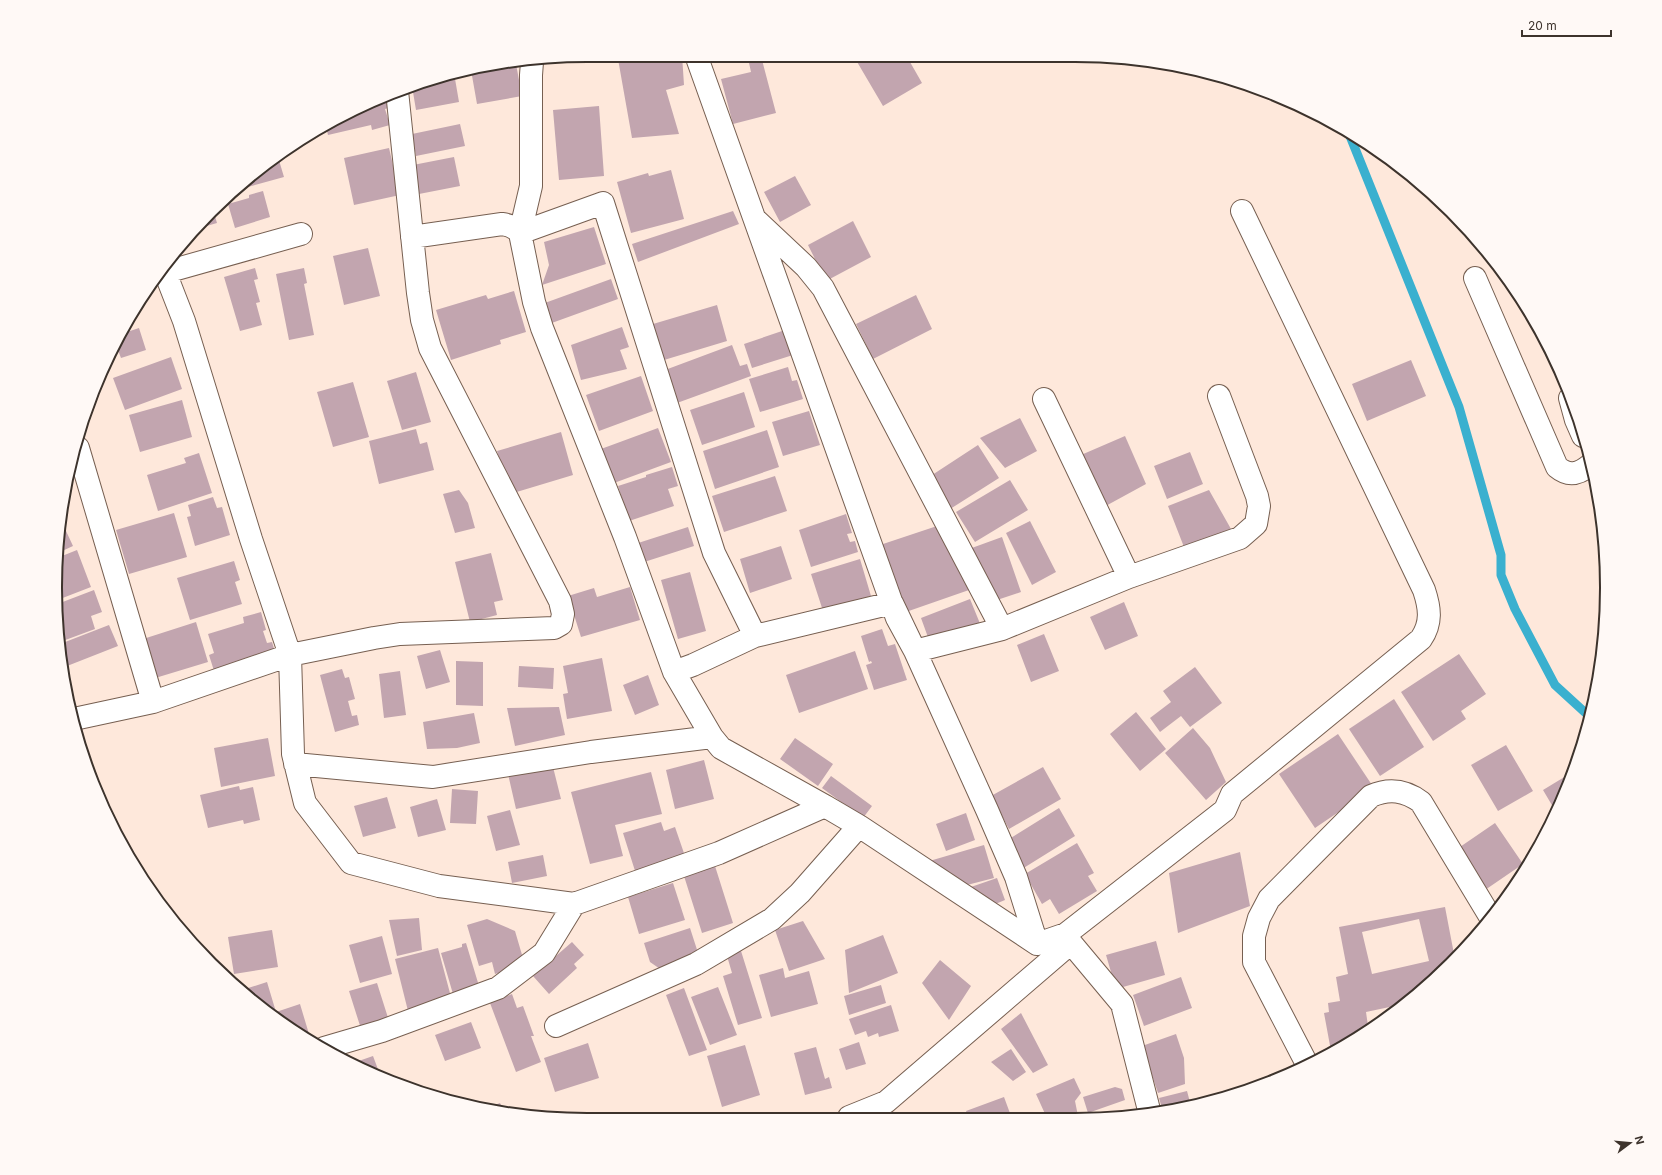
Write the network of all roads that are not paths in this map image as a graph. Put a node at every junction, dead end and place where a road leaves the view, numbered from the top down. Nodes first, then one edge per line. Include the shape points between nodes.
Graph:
1 (702, 62) edge
2 (532, 65) edge
3 (397, 98) edge
4 (1242, 211) dead end
5 (754, 219) junction
6 (520, 233) junction
7 (301, 234) dead end
8 (412, 236) junction
9 (170, 269) edge
10 (165, 277) edge
11 (1475, 278) dead end
12 (1219, 396) dead end
13 (1044, 399) dead end
14 (80, 453) edge
15 (1586, 468) edge
16 (1129, 577) junction
17 (892, 603) junction
18 (1002, 629) junction
19 (755, 636) junction
20 (915, 651) junction
21 (290, 655) junction
22 (674, 672) junction
23 (153, 702) junction
24 (79, 718) edge
25 (712, 737) junction
26 (295, 764) junction
27 (825, 806) junction
28 (859, 826) junction
29 (574, 904) junction
30 (1487, 912) edge
31 (1069, 939) junction
32 (1037, 944) junction
33 (556, 1026) dead end
34 (331, 1046) edge
35 (1305, 1060) edge
36 (1148, 1108) edge
37 (859, 1113) edge

1 - 5 street
2 - 6 street via 531,186
3 - 8 street
4 - 31 street via 1424,590 1429,605 1429,624 1421,639 1232,794 1225,810
5 - 17 street
5 - 18 street via 806,267 823,288
6 - 8 street via 508,224 502,224
6 - 19 street via 603,203 714,554
6 - 22 street via 542,328 625,537
7 - 9 street
8 - 21 street via 422,320 430,348 560,601 563,619 561,624 554,628 400,634
10 - 21 street via 184,321 251,539
11 - 15 street via 1557,467 1573,474
12 - 16 street via 1257,496 1259,506 1256,524 1240,538
13 - 16 street
14 - 23 street
16 - 18 street
17 - 19 street
17 - 20 street
18 - 20 street
19 - 22 street
20 - 32 street via 1013,870
21 - 23 street
21 - 26 street
22 - 25 street
23 - 24 street
25 - 26 street via 591,752 433,777
25 - 27 street via 721,748
26 - 29 street via 305,803 351,863 439,886
27 - 28 street
27 - 29 street via 719,853
28 - 32 street
28 - 33 street via 800,894 772,919 696,964
29 - 34 street via 544,953 498,988 382,1031
30 - 35 street via 1421,802 1404,792 1380,792 1371,796 1269,899 1259,918 1254,936 1254,962
31 - 32 street
31 - 36 street via 1122,1004
31 - 37 street via 886,1102

